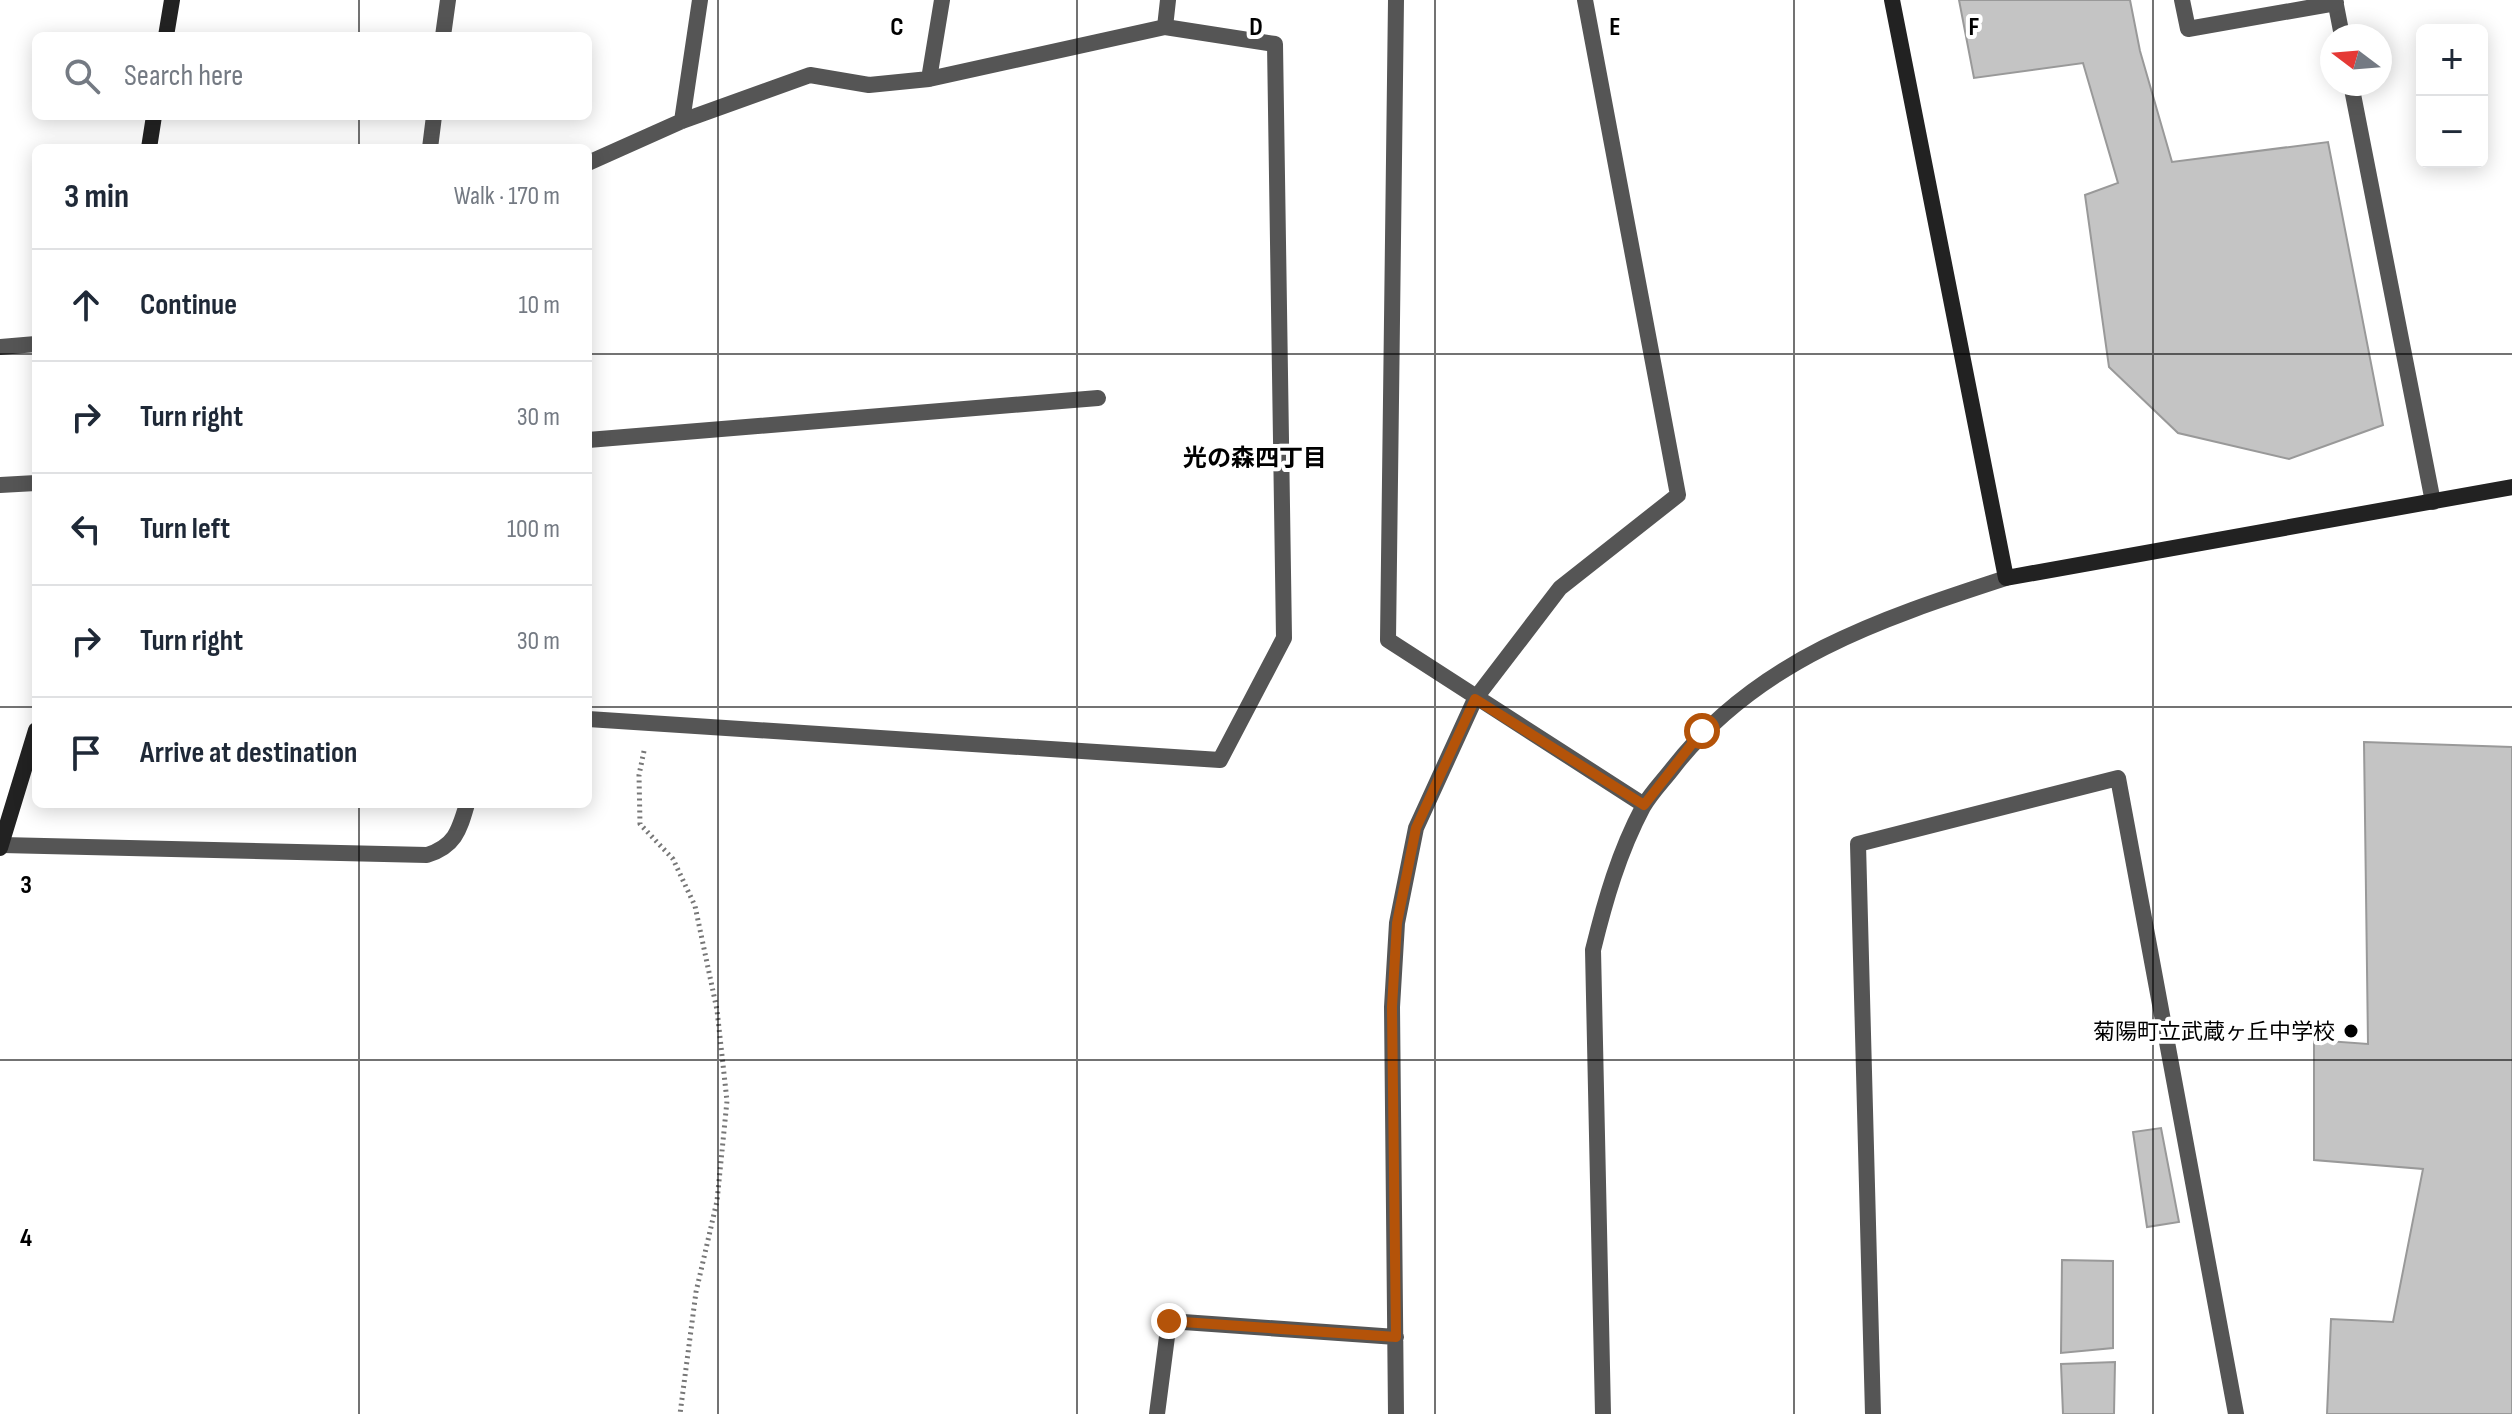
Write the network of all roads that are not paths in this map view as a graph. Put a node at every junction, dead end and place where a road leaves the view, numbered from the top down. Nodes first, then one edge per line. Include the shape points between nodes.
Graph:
1 (172, 0) edge
2 (448, 0) edge
3 (700, 0) edge
4 (942, 0) edge
5 (1168, 0) edge
6 (1396, 0) edge
7 (1585, 0) edge
8 (1892, 0) edge
9 (2182, 0) edge
10 (2335, 2) edge
11 (2340, 24) edge
12 (1165, 27) junction
13 (167, 32) edge
14 (444, 32) edge
15 (929, 79) junction
16 (2353, 96) edge
17 (153, 120) edge
18 (434, 120) edge
19 (682, 121) junction
20 (150, 144) edge
21 (430, 144) edge
22 (592, 161) edge
23 (32, 344) edge
24 (0, 347) edge
25 (1098, 398) dead end
26 (592, 440) edge
27 (32, 483) edge
28 (0, 485) edge
29 (2512, 487) edge
30 (2433, 502) junction
31 (2006, 578) junction
32 (1475, 699) junction
33 (592, 719) edge
34 (32, 743) edge
35 (1644, 805) junction
36 (466, 808) edge
37 (1, 846) edge
38 (1396, 1337) junction
39 (1157, 1414) edge
40 (1396, 1414) edge
41 (1603, 1414) edge
42 (1873, 1414) edge
43 (2236, 1414) edge

1 - 13 street
2 - 14 street
3 - 19 street
4 - 15 street
5 - 12 street
6 - 32 street via 1388,640
7 - 32 street via 1678,495 1560,588
8 - 31 street
9 - 10 street via 2188,29
10 - 11 street
12 - 15 street
12 - 33 street via 1275,44 1284,638 1220,760
15 - 19 street via 869,85 810,75
16 - 30 street
17 - 20 street
18 - 21 street
19 - 22 street
23 - 24 street
25 - 26 street
27 - 28 street
29 - 30 street
30 - 31 street
31 - 35 street via 1882,618 1777,674 1702,731
32 - 35 street
32 - 38 street via 1416,828 1397,923 1392,1007
34 - 37 street
35 - 41 street via 1610,886 1593,950
36 - 37 street via 458,835 445,849 427,855
38 - 39 street via 1169,1321
38 - 40 street
42 - 43 street via 1858,844 2118,778

